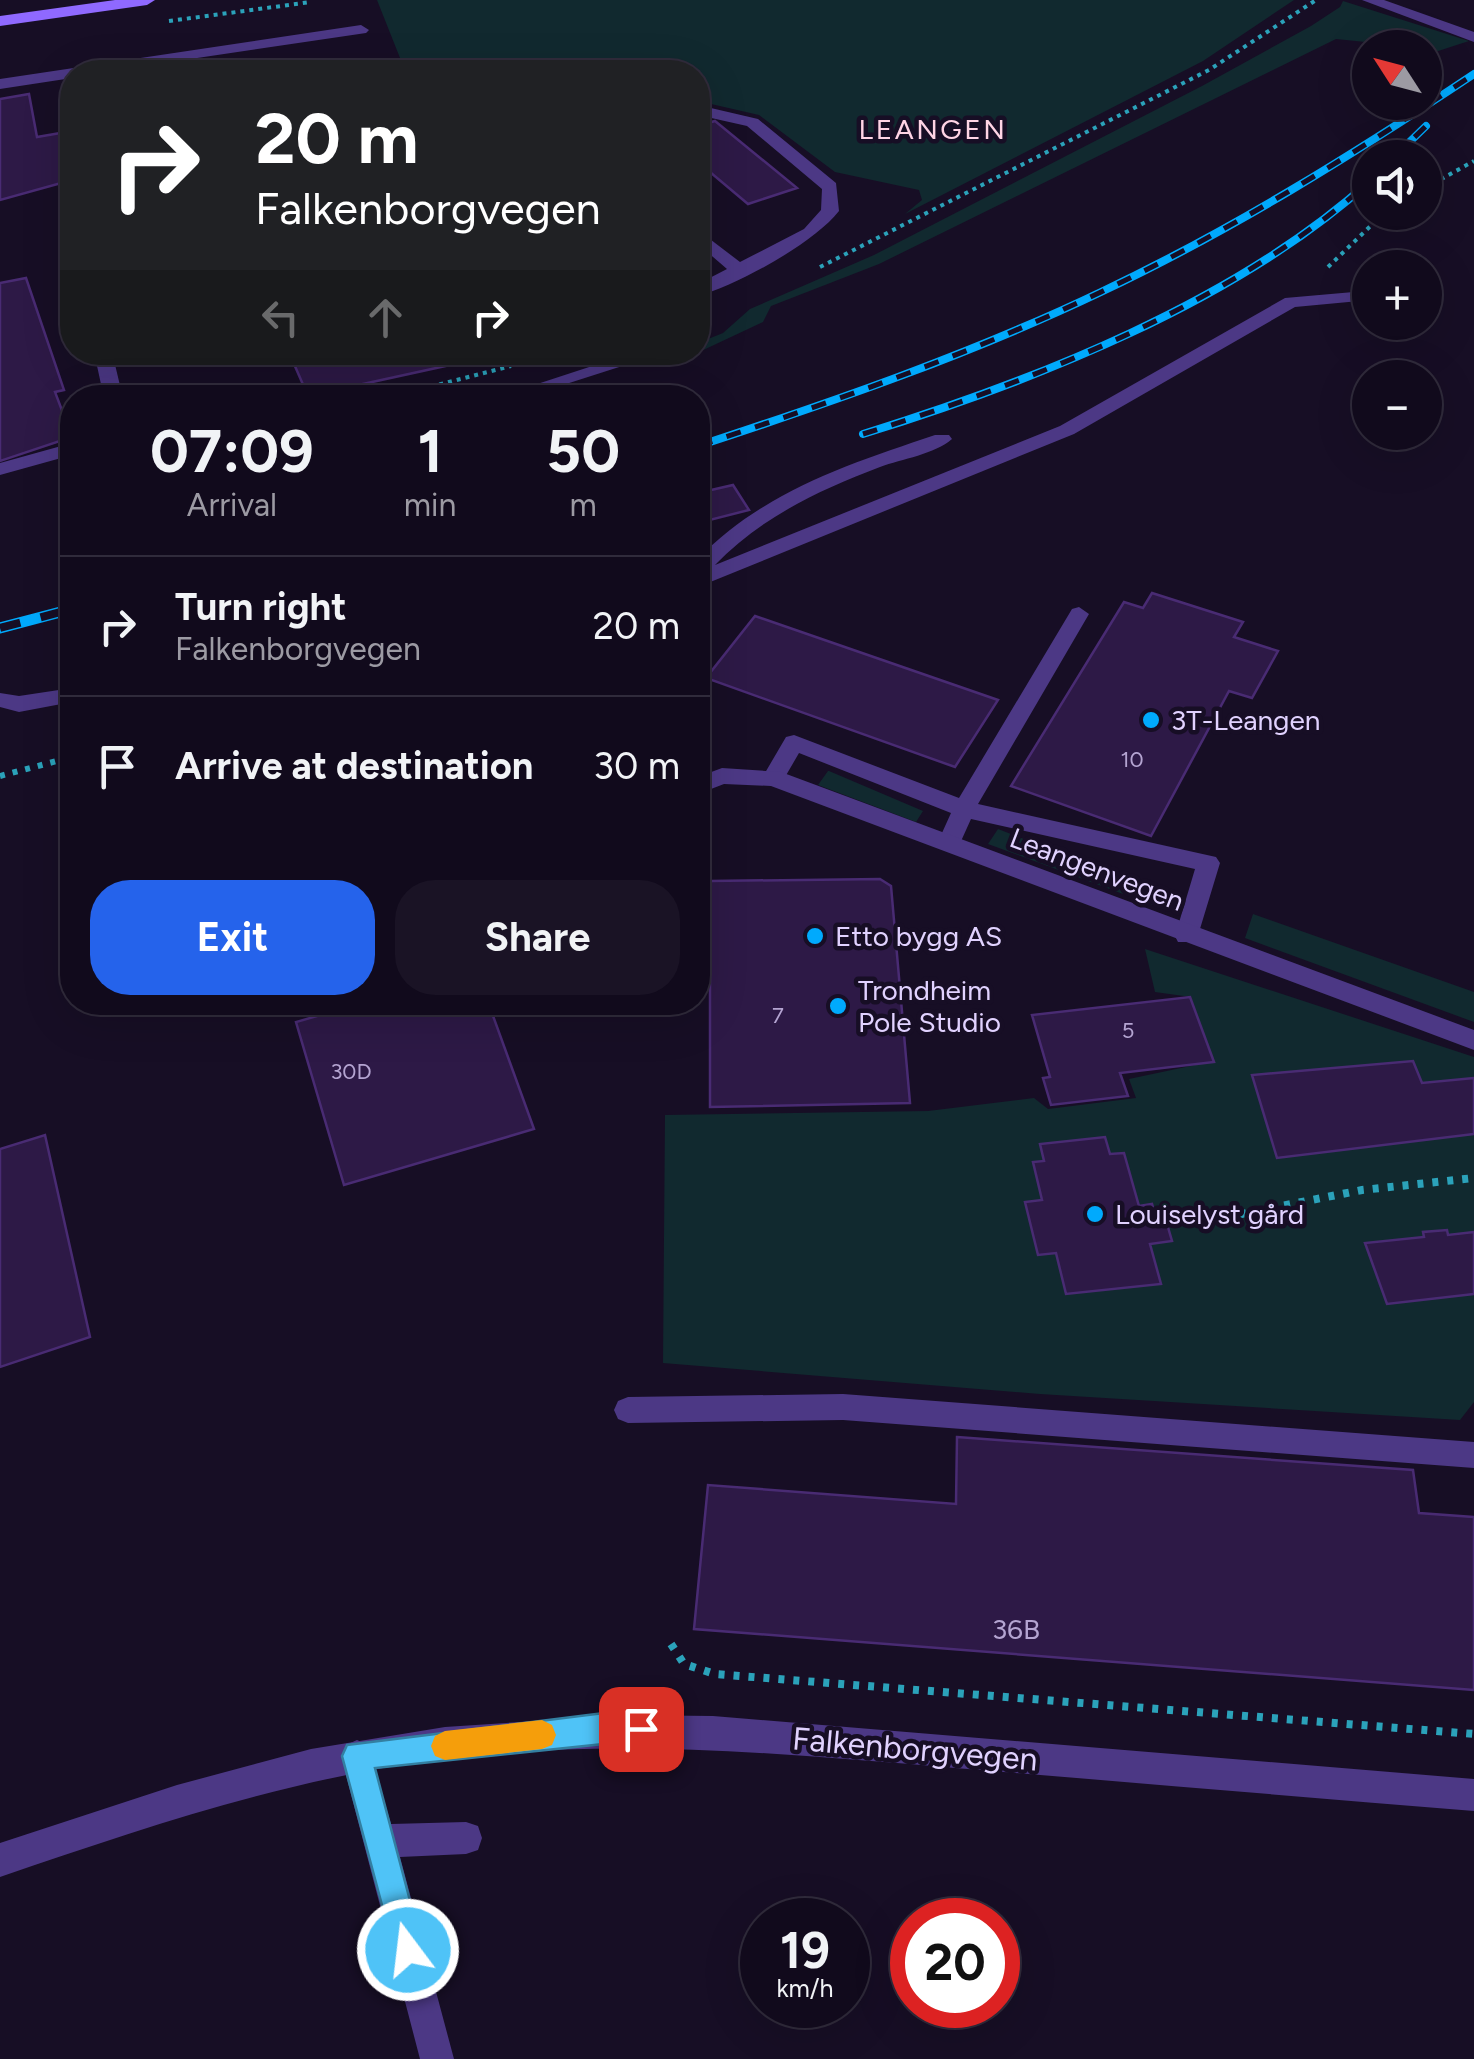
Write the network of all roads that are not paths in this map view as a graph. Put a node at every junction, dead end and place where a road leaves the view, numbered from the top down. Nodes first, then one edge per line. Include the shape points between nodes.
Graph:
1 (147, 0) edge
2 (1370, 0) edge
3 (0, 21) edge
4 (361, 30) dead end
5 (1474, 37) edge
6 (161, 60) edge
7 (60, 75) edge
8 (0, 84) edge
9 (710, 113) edge
10 (710, 245) edge
11 (741, 272) junction
12 (710, 286) edge
13 (1352, 297) edge
14 (613, 365) edge
15 (545, 385) edge
16 (942, 439) dead end
17 (60, 452) edge
18 (0, 469) edge
19 (710, 556) edge
20 (710, 575) edge
21 (1079, 614) dead end
22 (60, 696) edge
23 (0, 700) edge
24 (774, 778) junction
25 (710, 781) edge
26 (964, 810) junction
27 (949, 844) junction
28 (1188, 936) junction
29 (1474, 1040) edge
30 (628, 1410) dead end
31 (1474, 1455) edge
32 (357, 1756) junction
33 (1474, 1796) edge
34 (466, 1838) dead end
35 (379, 1841) junction
36 (0, 1860) edge
37 (436, 2059) edge

1 - 3 main road
2 - 5 street
4 - 6 street
7 - 8 street
9 - 11 street via 752,122 830,187 830,211 810,233
10 - 11 street
11 - 12 street
13 - 20 street via 1291,302 1067,430
14 - 15 street
16 - 19 street via 804,491
17 - 18 street
21 - 26 street
22 - 23 street via 18,704
24 - 25 street, Leangenvegen
24 - 26 street via 794,743
24 - 27 street, Leangenvegen
26 - 27 street
26 - 28 street via 1208,863
27 - 28 street, Leangenvegen
28 - 29 street, Leangenvegen
30 - 31 street via 843,1406
32 - 33 street, Falkenborgvegen via 604,1728
32 - 35 street
32 - 36 street, Falkenborgvegen via 172,1802
34 - 35 street
35 - 37 street

